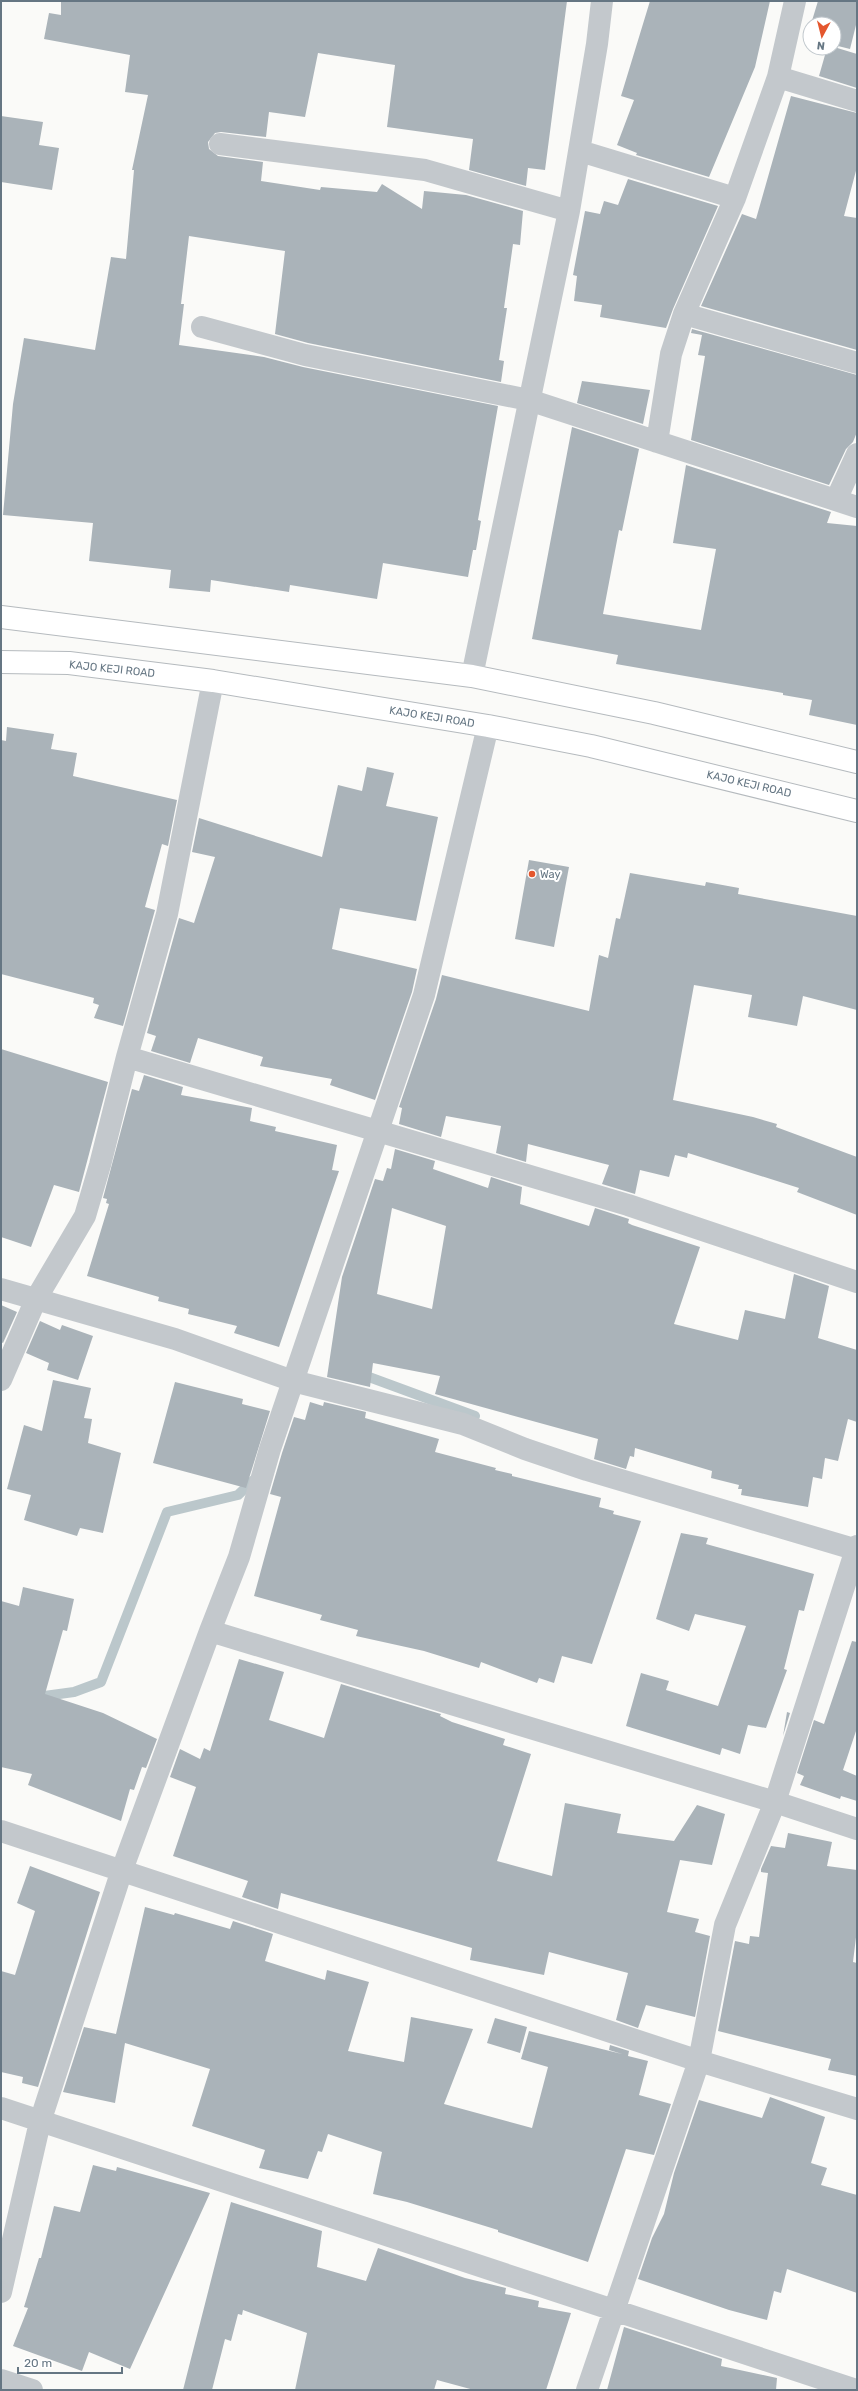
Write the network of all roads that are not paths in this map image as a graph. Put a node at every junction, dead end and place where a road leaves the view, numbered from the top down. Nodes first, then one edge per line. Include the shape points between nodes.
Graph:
1 (602, 1) edge
2 (795, 1) edge
3 (778, 77) junction
4 (857, 101) edge
5 (220, 144) dead end
6 (580, 151) junction
7 (735, 198) junction
8 (569, 211) junction
9 (684, 314) junction
10 (202, 327) dead end
11 (857, 363) edge
12 (529, 400) junction
13 (657, 442) junction
14 (857, 454) edge
15 (836, 500) junction
16 (857, 507) edge
17 (1, 617) edge
18 (1, 662) edge
19 (472, 676) junction
20 (213, 681) junction
21 (488, 726) junction
22 (857, 762) edge
23 (857, 811) edge
24 (127, 1057) junction
25 (379, 1130) junction
26 (857, 1282) edge
27 (1, 1289) edge
28 (36, 1299) junction
29 (1, 1380) edge
30 (293, 1381) junction
31 (857, 1549) edge
32 (210, 1630) junction
33 (775, 1802) junction
34 (857, 1829) edge
35 (1, 1831) edge
36 (122, 1870) junction
37 (699, 2061) junction
38 (1, 2108) edge
39 (857, 2109) edge
40 (40, 2122) junction
41 (1, 2292) edge
42 (613, 2311) junction
43 (1, 2380) edge
44 (32, 2390) edge
45 (587, 2390) edge
46 (856, 2390) edge

1 - 6 street
2 - 3 street
3 - 4 street
3 - 7 street
5 - 8 street via 425,170
6 - 7 street
6 - 8 street
7 - 9 street
8 - 12 street
9 - 11 street
9 - 13 street via 671,354
10 - 12 street via 305,356
12 - 13 street
12 - 19 street
13 - 15 street
14 - 15 street
15 - 16 street
17 - 19 main road
18 - 20 main road, KAJO KEJI ROAD via 69,663
19 - 22 main road via 654,713
20 - 21 main road, KAJO KEJI ROAD
20 - 24 street via 167,914
21 - 23 main road, KAJO KEJI ROAD via 591,746
21 - 25 street via 424,994
24 - 25 street
24 - 28 street via 100,1165 84,1216
25 - 26 street via 628,1205
25 - 30 street
27 - 28 street
28 - 29 street
28 - 30 street via 175,1339
30 - 31 street via 463,1424 587,1470
30 - 32 street via 262,1473 239,1557
31 - 33 street
32 - 33 street
32 - 36 street
33 - 34 street
33 - 37 street via 725,1926
35 - 36 street
36 - 37 street
36 - 40 street
37 - 39 street
37 - 42 street
38 - 40 street
40 - 41 street
40 - 42 street
42 - 45 street
42 - 46 street
43 - 44 street

